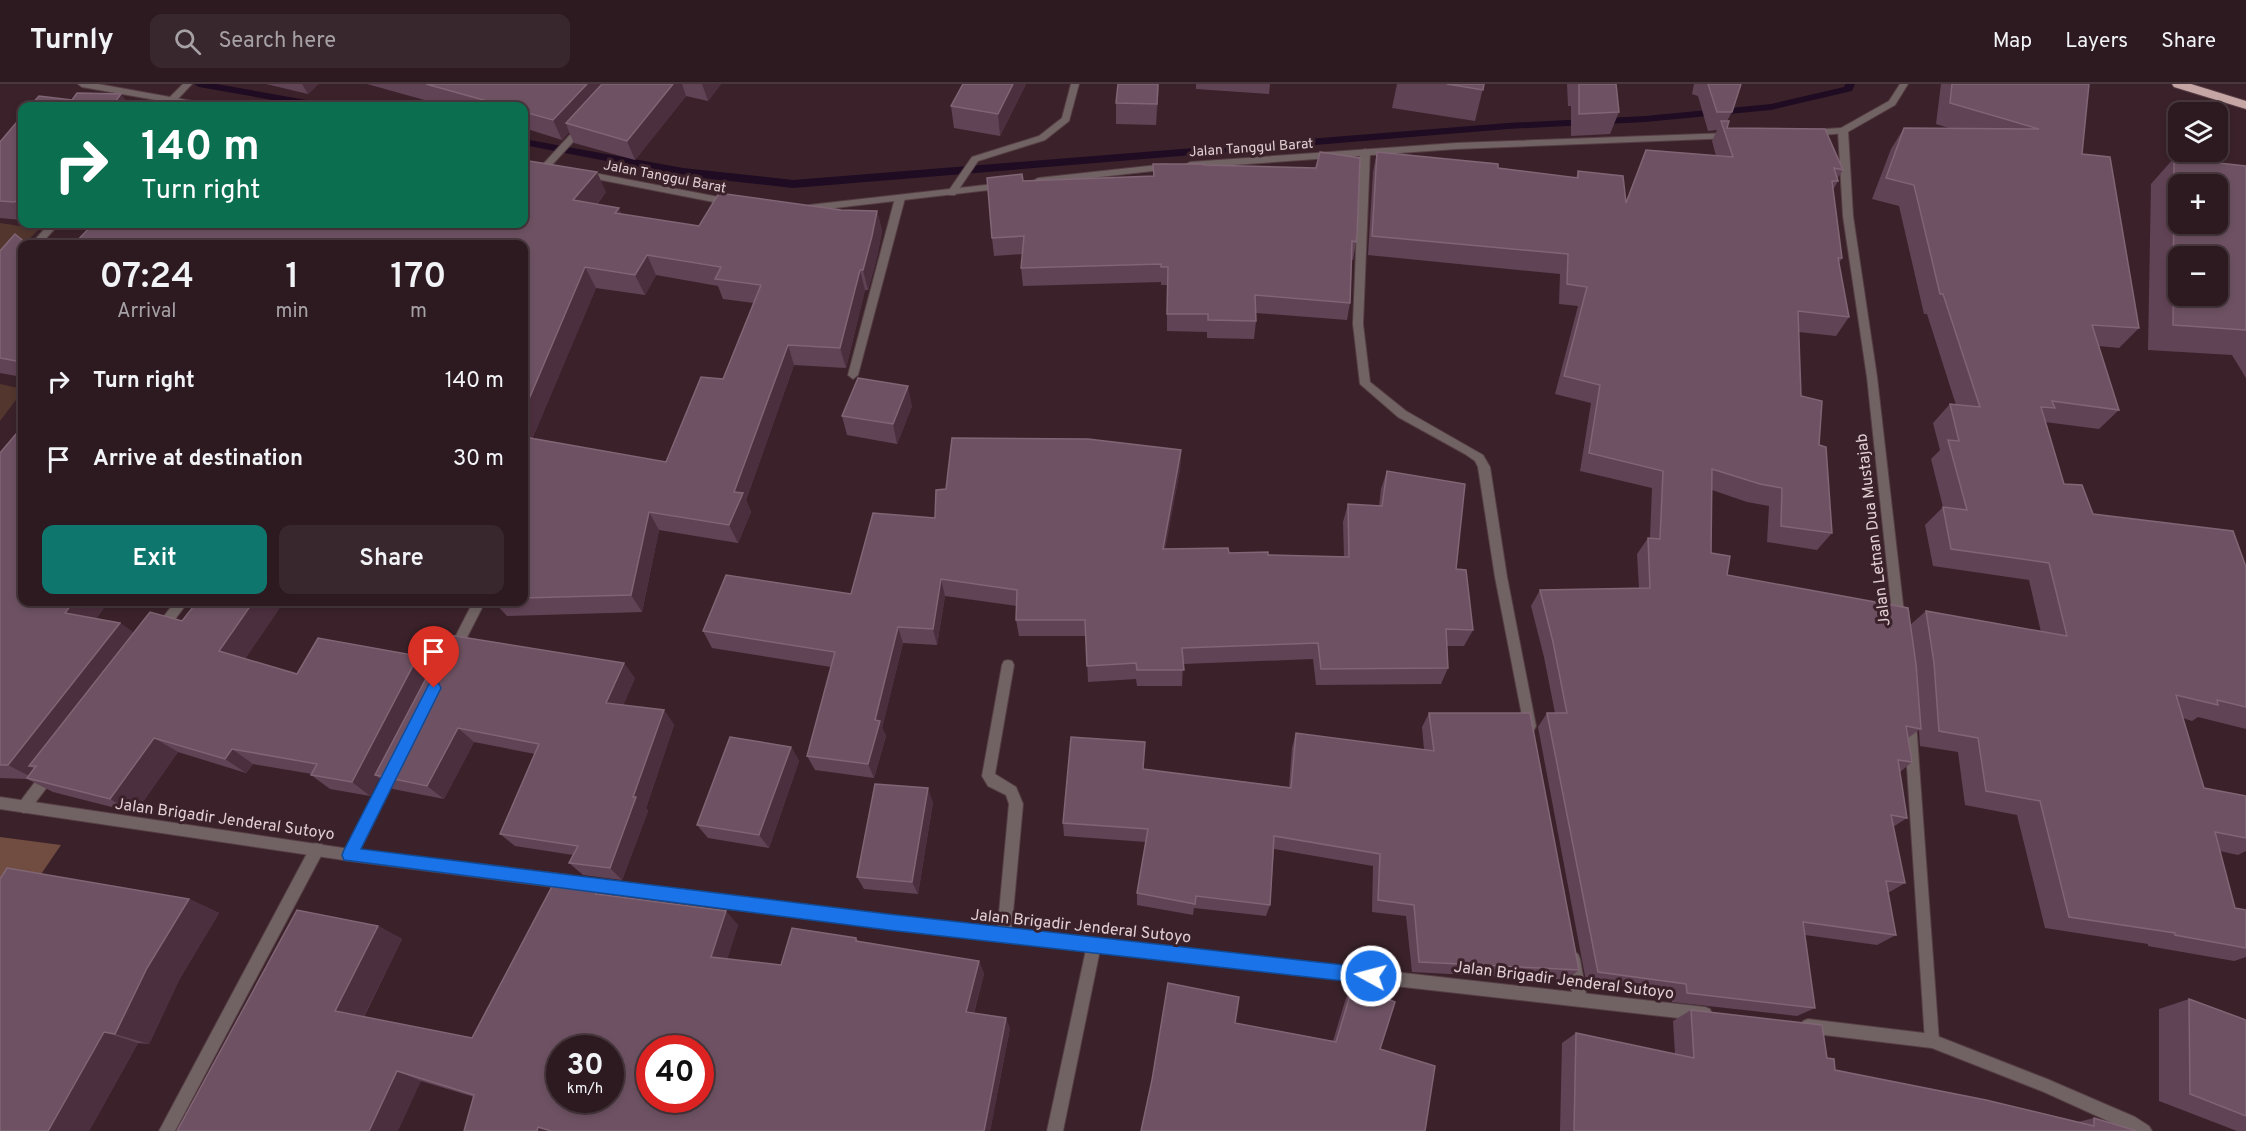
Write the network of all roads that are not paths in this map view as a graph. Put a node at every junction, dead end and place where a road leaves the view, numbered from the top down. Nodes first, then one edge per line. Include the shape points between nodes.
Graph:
1 (82, 84) edge
2 (188, 84) edge
3 (1075, 84) edge
4 (1904, 84) edge
5 (2178, 84) edge
6 (159, 102) edge
7 (170, 102) edge
8 (2246, 105) edge
9 (590, 118) edge
10 (1843, 131) junction
11 (1796, 133) edge
12 (1737, 135) edge
13 (1365, 152) junction
14 (578, 173) edge
15 (1033, 182) edge
16 (1010, 185) edge
17 (528, 186) edge
18 (952, 193) junction
19 (900, 198) junction
20 (744, 203) edge
21 (798, 208) edge
22 (50, 228) edge
23 (40, 240) edge
24 (853, 375) dead end
25 (179, 606) edge
26 (477, 606) edge
27 (1901, 636) edge
28 (153, 639) edge
29 (449, 659) edge
30 (1008, 665) dead end
31 (1910, 715) edge
32 (1532, 740) edge
33 (60, 760) edge
34 (397, 761) edge
35 (0, 803) edge
36 (24, 807) junction
37 (317, 849) junction
38 (350, 855) junction
39 (1004, 935) junction
40 (1570, 944) edge
41 (1094, 945) junction
42 (1580, 999) junction
43 (1723, 1016) edge
44 (1793, 1024) edge
45 (1932, 1041) junction
46 (167, 1131) edge
47 (1055, 1131) edge
48 (2144, 1131) edge

1 - 6 street
2 - 7 street
3 - 18 street via 1066,119 1042,138 975,159
4 - 10 street via 1892,103
5 - 8 highway
9 - 17 street
10 - 11 street
10 - 27 street, Jalan Letnan Dua Mustajab via 1848,216 1872,377
12 - 13 street, Jalan Tanggul Barat
13 - 15 street, Jalan Tanggul Barat
13 - 32 street via 1358,324 1365,384 1402,414 1469,450 1484,468
14 - 20 street, Jalan Tanggul Barat
16 - 18 street
18 - 19 street
19 - 21 street
19 - 24 street
22 - 23 street
25 - 28 street
26 - 29 street
30 - 39 street via 988,776 1011,791 1016,804
31 - 45 street
33 - 36 street
34 - 38 street
35 - 36 street, Jalan Brigadir Jenderal Sutoyo
36 - 37 street, Jalan Brigadir Jenderal Sutoyo
37 - 38 street, Jalan Brigadir Jenderal Sutoyo
37 - 46 street
38 - 39 street, Jalan Brigadir Jenderal Sutoyo
39 - 41 street, Jalan Brigadir Jenderal Sutoyo
40 - 42 street
41 - 42 street, Jalan Brigadir Jenderal Sutoyo
41 - 47 street
42 - 43 street, Jalan Brigadir Jenderal Sutoyo
44 - 45 street
45 - 48 street via 2047,1086

